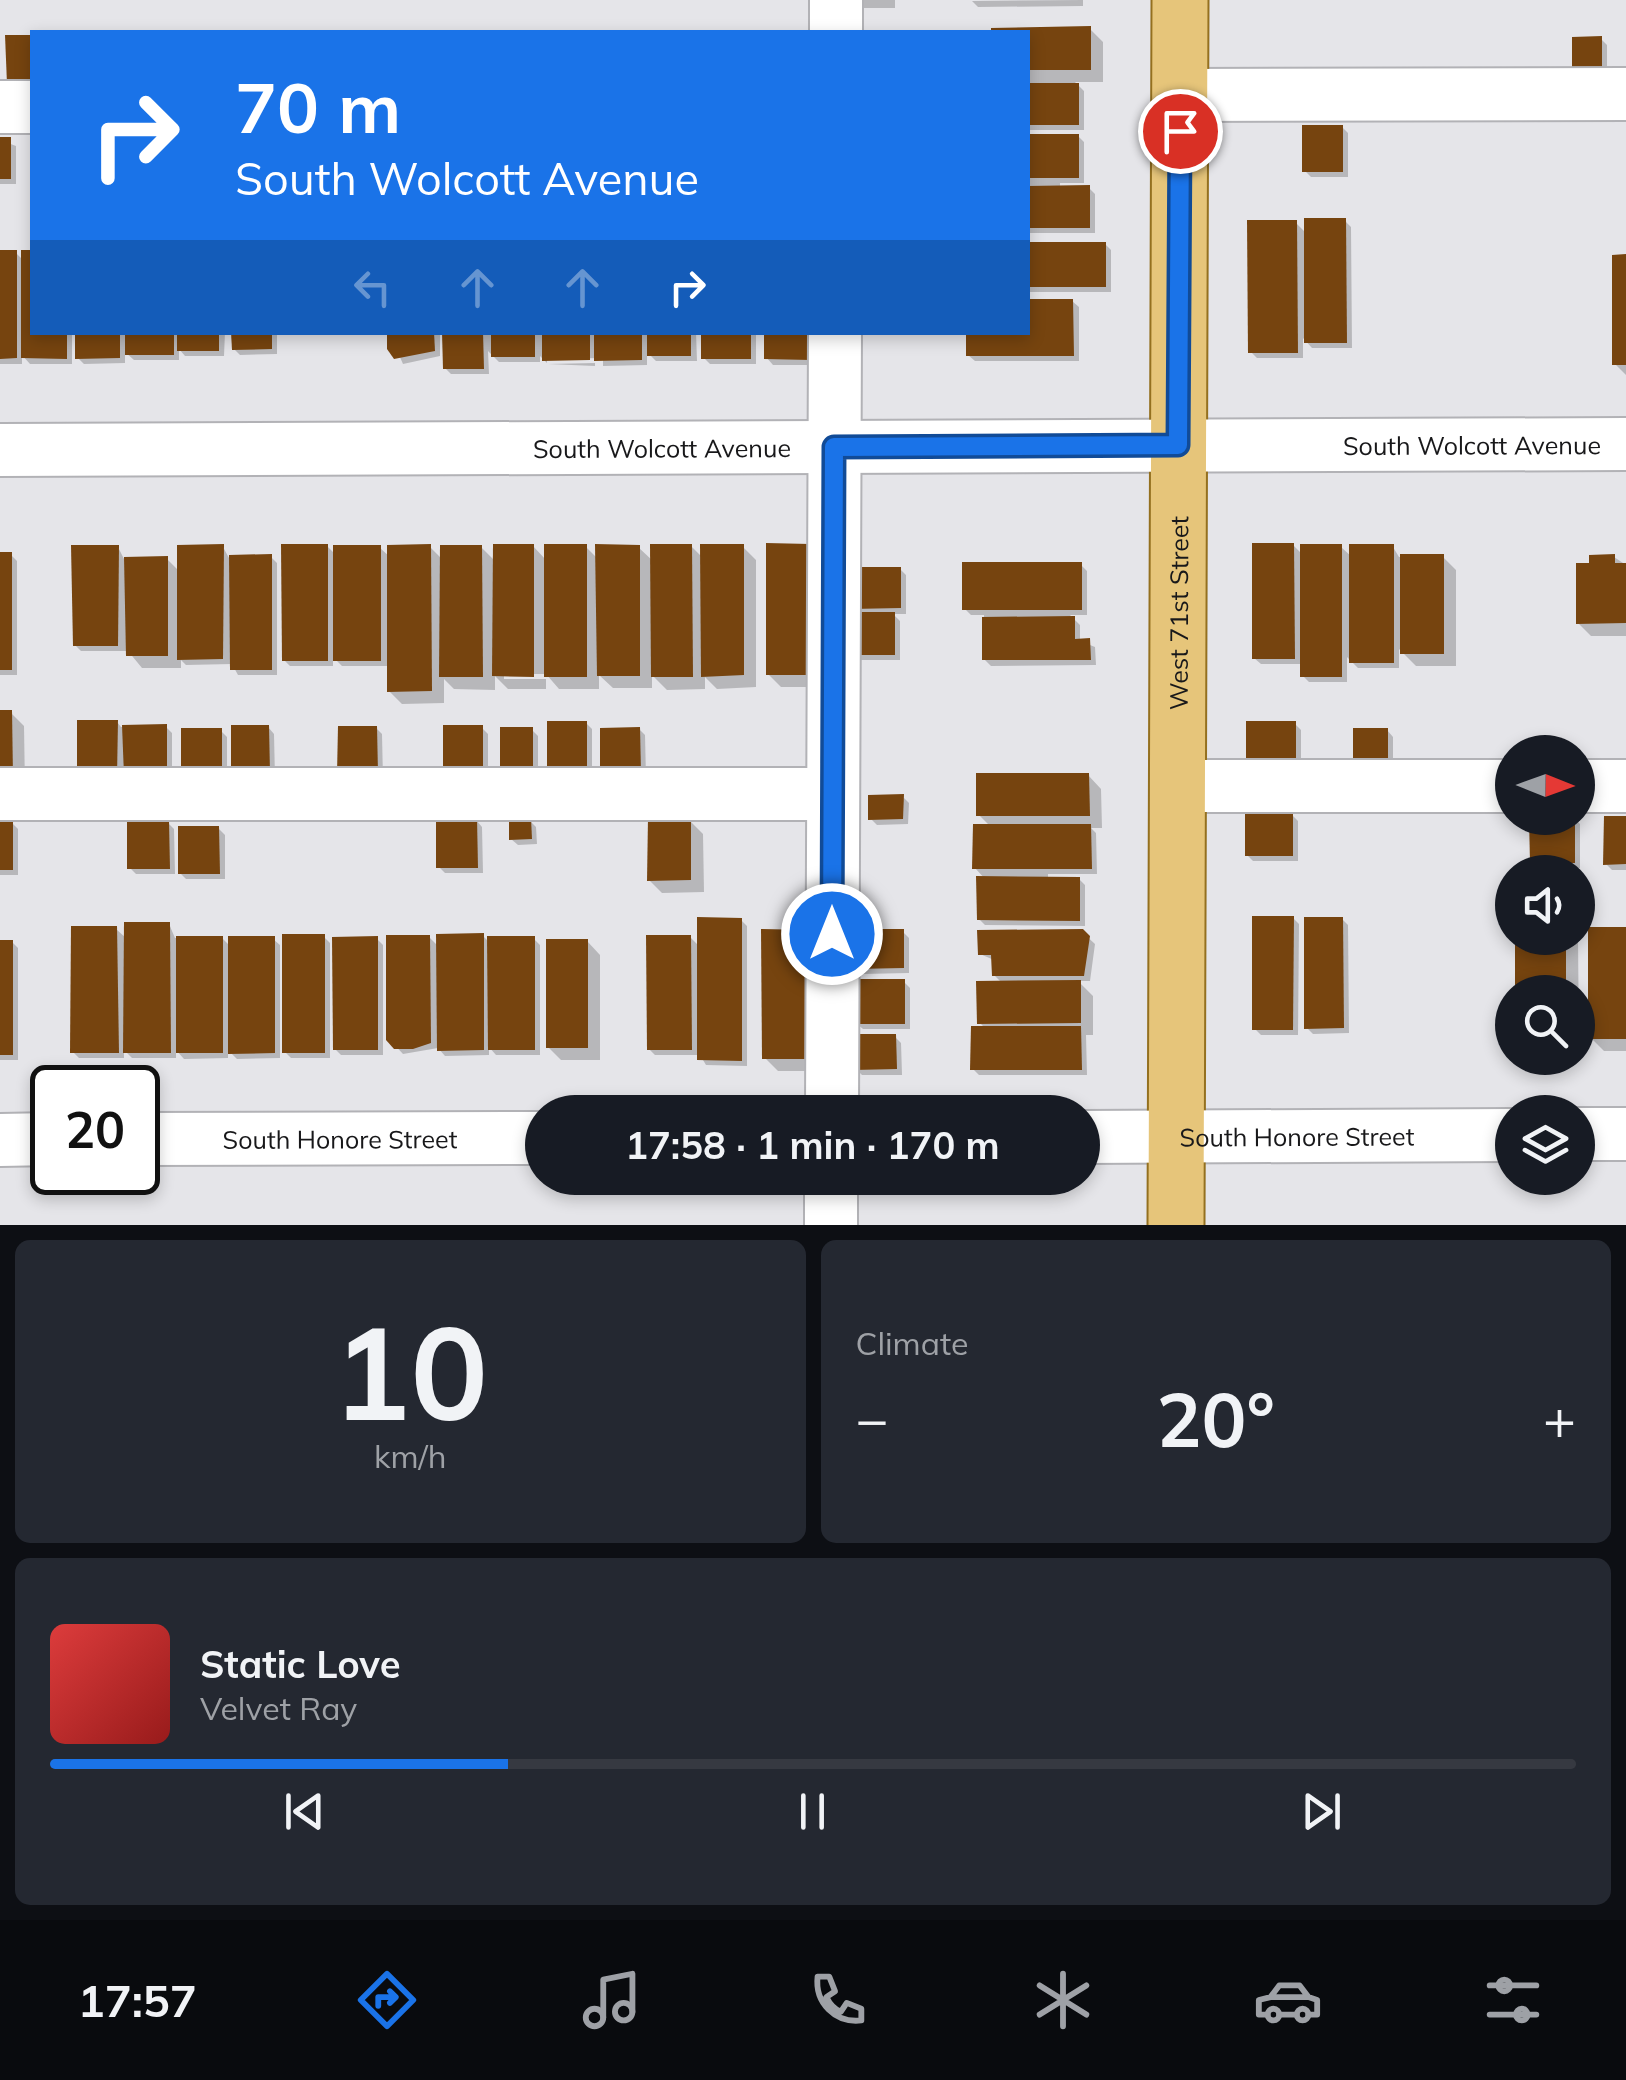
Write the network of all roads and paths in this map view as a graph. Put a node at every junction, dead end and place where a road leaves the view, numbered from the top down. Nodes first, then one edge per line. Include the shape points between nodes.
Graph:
1 (836, 0) edge
2 (1180, 0) edge
3 (836, 30) edge
4 (1626, 94) edge
5 (1180, 95) junction
6 (0, 107) edge
7 (30, 107) edge
8 (835, 335) edge
9 (1626, 444) edge
10 (1178, 445) junction
11 (834, 447) junction
12 (0, 450) edge
13 (1177, 786) junction
14 (1495, 786) edge
15 (1595, 786) edge
16 (1626, 786) edge
17 (0, 794) edge
18 (833, 794) junction
19 (832, 1095) edge
20 (1595, 1134) edge
21 (1626, 1134) edge
22 (1495, 1135) edge
23 (1100, 1136) edge
24 (1176, 1136) junction
25 (525, 1138) edge
26 (160, 1139) edge
27 (0, 1140) edge
28 (30, 1140) edge
29 (831, 1195) edge
30 (831, 1225) edge
31 (1176, 1225) edge

1 - 3 street
2 - 5 main road, West 71st Street
4 - 5 street
5 - 10 main road, West 71st Street
6 - 7 street
8 - 11 street
9 - 10 street, South Wolcott Avenue
10 - 11 street, South Wolcott Avenue
10 - 13 main road, West 71st Street
11 - 12 street, South Wolcott Avenue
11 - 18 street
13 - 14 street
13 - 24 main road, West 71st Street
15 - 16 street
17 - 18 street
18 - 19 street
20 - 21 street
22 - 24 street, South Honore Street
23 - 24 street, South Honore Street
24 - 31 main road, West 71st Street
25 - 26 street, South Honore Street
27 - 28 street
29 - 30 street

